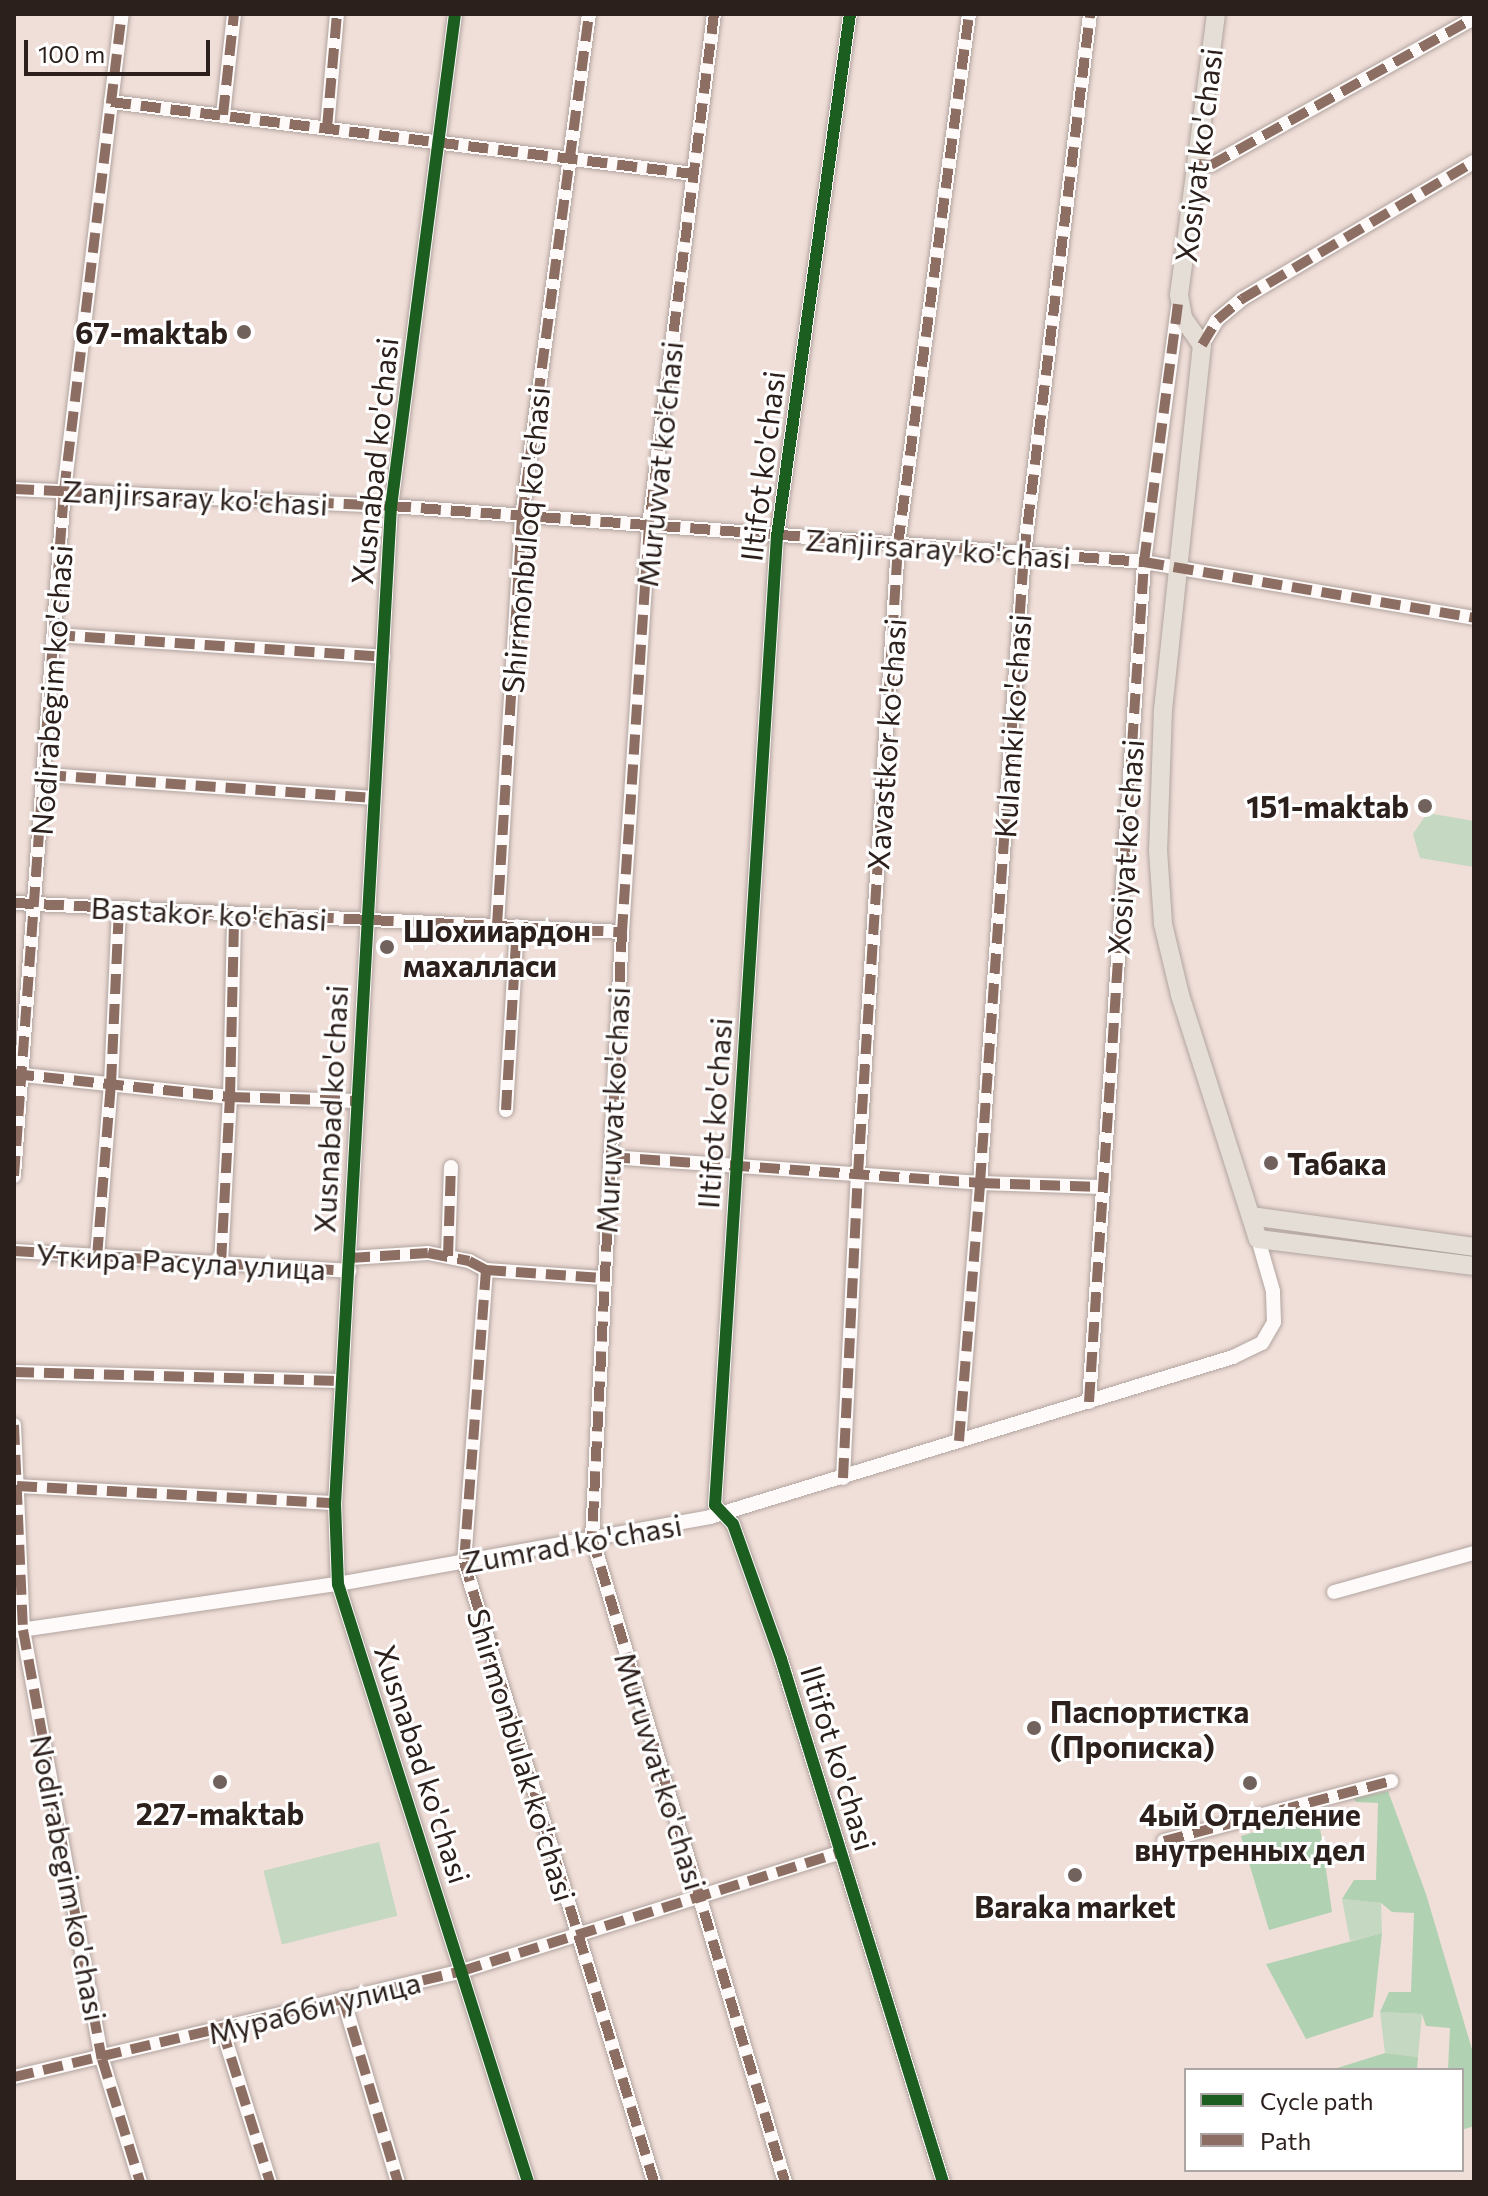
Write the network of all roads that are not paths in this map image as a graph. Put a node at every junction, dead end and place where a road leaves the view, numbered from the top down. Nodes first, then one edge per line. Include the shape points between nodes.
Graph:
1 (122, 14) edge
2 (234, 14) edge
3 (337, 14) edge
4 (455, 14) edge
5 (589, 14) edge
6 (714, 14) edge
7 (850, 14) edge
8 (969, 14) edge
9 (1090, 14) edge
10 (1216, 14) edge
11 (1474, 18) edge
12 (111, 102) junction
13 (223, 115) junction
14 (327, 128) junction
15 (438, 141) junction
16 (568, 157) junction
17 (1474, 162) edge
18 (1197, 164) junction
19 (693, 174) junction
20 (1179, 295) junction
21 (1202, 345) junction
22 (14, 489) edge
23 (64, 491) junction
24 (391, 506) junction
25 (522, 517) junction
26 (649, 525) junction
27 (777, 536) junction
28 (898, 545) junction
29 (1024, 554) junction
30 (1144, 562) junction
31 (1177, 567) junction
32 (1474, 618) edge
33 (55, 635) junction
34 (383, 657) junction
35 (46, 775) junction
36 (374, 798) junction
37 (14, 903) edge
38 (36, 905) junction
39 (119, 908) junction
40 (234, 915) junction
41 (366, 920) junction
42 (497, 925) junction
43 (517, 926) junction
44 (622, 932) junction
45 (16, 1074) edge
46 (111, 1084) junction
47 (230, 1097) junction
48 (355, 1101) junction
49 (506, 1110) dead end
50 (610, 1157) junction
51 (736, 1166) junction
52 (451, 1167) dead end
53 (858, 1174) junction
54 (14, 1176) edge
55 (980, 1183) junction
56 (1101, 1187) junction
57 (1251, 1216) junction
58 (1258, 1239) junction
59 (1474, 1247) edge
60 (14, 1251) edge
61 (448, 1256) junction
62 (97, 1257) junction
63 (221, 1263) junction
64 (349, 1264) junction
65 (1474, 1266) edge
66 (486, 1270) junction
67 (603, 1278) junction
68 (14, 1372) edge
69 (340, 1381) junction
70 (1089, 1402) junction
71 (14, 1425) edge
72 (959, 1441) junction
73 (843, 1478) junction
74 (17, 1486) junction
75 (335, 1503) junction
76 (724, 1514) junction
77 (592, 1538) junction
78 (1474, 1553) edge
79 (464, 1562) junction
80 (338, 1584) junction
81 (1334, 1592) dead end
82 (18, 1631) edge
83 (1391, 1781) dead end
84 (1164, 1841) dead end
85 (841, 1852) junction
86 (699, 1896) junction
87 (576, 1936) junction
88 (462, 1971) junction
89 (343, 1998) junction
90 (222, 2029) junction
91 (102, 2059) junction
92 (14, 2077) edge
93 (140, 2182) edge
94 (270, 2182) edge
95 (398, 2182) edge
96 (528, 2182) edge
97 (654, 2182) edge
98 (785, 2182) edge
99 (943, 2182) edge

1 - 12 street, Nodirabegim ko'chasi
2 - 13 street
3 - 14 street
4 - 15 street, Xusnabad ko'chasi
5 - 16 street, Shirmonbuloq ko'chasi
6 - 19 street, Muruvvat ko'chasi
7 - 27 street, Iltifot ko'chasi
8 - 28 street, Xavastkor ko'chasi
9 - 29 street, Kulamki ko'chasi
10 - 18 main road, Xosiyat ko'chasi
11 - 18 street via 1211,165
12 - 13 street
12 - 23 street, Nodirabegim ko'chasi
13 - 14 street
14 - 15 street
15 - 16 street
15 - 24 street, Xusnabad ko'chasi
16 - 19 street
16 - 25 street, Shirmonbuloq ko'chasi
17 - 21 street via 1242,299 1217,320
18 - 20 main road, Xosiyat ko'chasi
19 - 26 street, Muruvvat ko'chasi
20 - 21 main road, Xosiyat ko'chasi via 1183,318
20 - 30 street, Xosiyat ko'chasi
21 - 31 main road, Xosiyat ko'chasi
22 - 23 street, Zanjirsaray ko'chasi
23 - 24 street, Zanjirsaray ko'chasi
23 - 33 street, Nodirabegim ko'chasi
24 - 25 street, Zanjirsaray ko'chasi
24 - 34 street, Xusnabad ko'chasi
25 - 26 street, Zanjirsaray ko'chasi
25 - 42 street, Shirmonbuloq ko'chasi
26 - 27 street, Zanjirsaray ko'chasi
26 - 44 street, Muruvvat ko'chasi
27 - 28 street, Zanjirsaray ko'chasi
27 - 51 street, Iltifot ko'chasi
28 - 29 street, Zanjirsaray ko'chasi
28 - 53 street, Xavastkor ko'chasi
29 - 30 street, Zanjirsaray ko'chasi
29 - 55 street, Kulamki ko'chasi
30 - 31 street, Zanjirsaray ko'chasi
30 - 56 street, Xosiyat ko'chasi
31 - 32 street, Zanjirsaray ko'chasi
31 - 57 main road, Xosiyat ko'chasi via 1163,709 1160,905 1180,995
33 - 34 street
33 - 35 street, Nodirabegim ko'chasi
34 - 36 street, Xusnabad ko'chasi
35 - 36 street
35 - 38 street, Nodirabegim ko'chasi
36 - 41 street, Xusnabad ko'chasi
37 - 38 street, Bastakor ko'chasi
38 - 39 street, Bastakor ko'chasi
38 - 45 street, Nodirabegim ko'chasi
39 - 40 street, Bastakor ko'chasi
39 - 46 street
40 - 41 street, Bastakor ko'chasi
40 - 47 street
41 - 42 street, Bastakor ko'chasi
41 - 48 street, Xusnabad ko'chasi
42 - 43 street, Bastakor ko'chasi
43 - 44 street, Bastakor ko'chasi
43 - 49 street
44 - 50 street, Muruvvat ko'chasi
45 - 46 street
45 - 54 street, Nodirabegim ko'chasi
46 - 47 street
46 - 62 street
47 - 48 street
47 - 63 street
48 - 64 street, Xusnabad ko'chasi
50 - 51 street
50 - 67 street, Muruvvat ko'chasi
51 - 53 street
51 - 76 street, Iltifot ko'chasi via 715,1505
52 - 61 street
53 - 55 street
53 - 73 street, Xavastkor ko'chasi
55 - 56 street
55 - 72 street, Kulamki ko'chasi
56 - 70 street, Xosiyat ko'chasi
57 - 58 main road, Zumrad ko'chasi
57 - 59 main road
58 - 65 main road
58 - 70 street, Zumrad ko'chasi via 1276,1307 1273,1327 1262,1343
60 - 62 street, Уткира Расула улица
61 - 64 street, Уткира Расула улица via 407,1252
61 - 66 street, Уткира Расула улица
62 - 63 street, Уткира Расула улица
63 - 64 street, Уткира Расула улица
64 - 69 street, Xusnabad ko'chasi
66 - 67 street, Уткира Расула улица
66 - 79 street, Shirmonbulak ko'chasi
67 - 77 street, Muruvvat ko'chasi
68 - 69 street
69 - 75 street, Xusnabad ko'chasi
70 - 72 street, Zumrad ko'chasi
71 - 74 street, Nodirabegim ko'chasi
72 - 73 street, Zumrad ko'chasi
73 - 76 street, Zumrad ko'chasi
74 - 75 street
74 - 82 street, Nodirabegim ko'chasi
75 - 80 street, Xusnabad ko'chasi
76 - 77 street, Zumrad ko'chasi
76 - 85 street, Iltifot ko'chasi via 733,1524 781,1659
77 - 79 street, Zumrad ko'chasi
77 - 86 street, Muruvvat ko'chasi
78 - 81 street
79 - 80 street, Zumrad ko'chasi
79 - 87 street, Shirmonbulak ko'chasi
80 - 82 street, Zumrad ko'chasi
80 - 88 street, Xusnabad ko'chasi
82 - 91 street, Nodirabegim ko'chasi
83 - 84 street
85 - 86 street, Мурабби улица
85 - 99 street, Iltifot ko'chasi
86 - 87 street, Мурабби улица
86 - 98 street, Muruvvat ko'chasi
87 - 88 street, Мурабби улица
87 - 97 street, Shirmonbulak ko'chasi
88 - 89 street, Мурабби улица
88 - 96 street, Xusnabad ko'chasi
89 - 90 street, Мурабби улица
89 - 95 street
90 - 91 street, Мурабби улица
90 - 94 street
91 - 92 street, Мурабби улица
91 - 93 street, Nodirabegim ko'chasi

